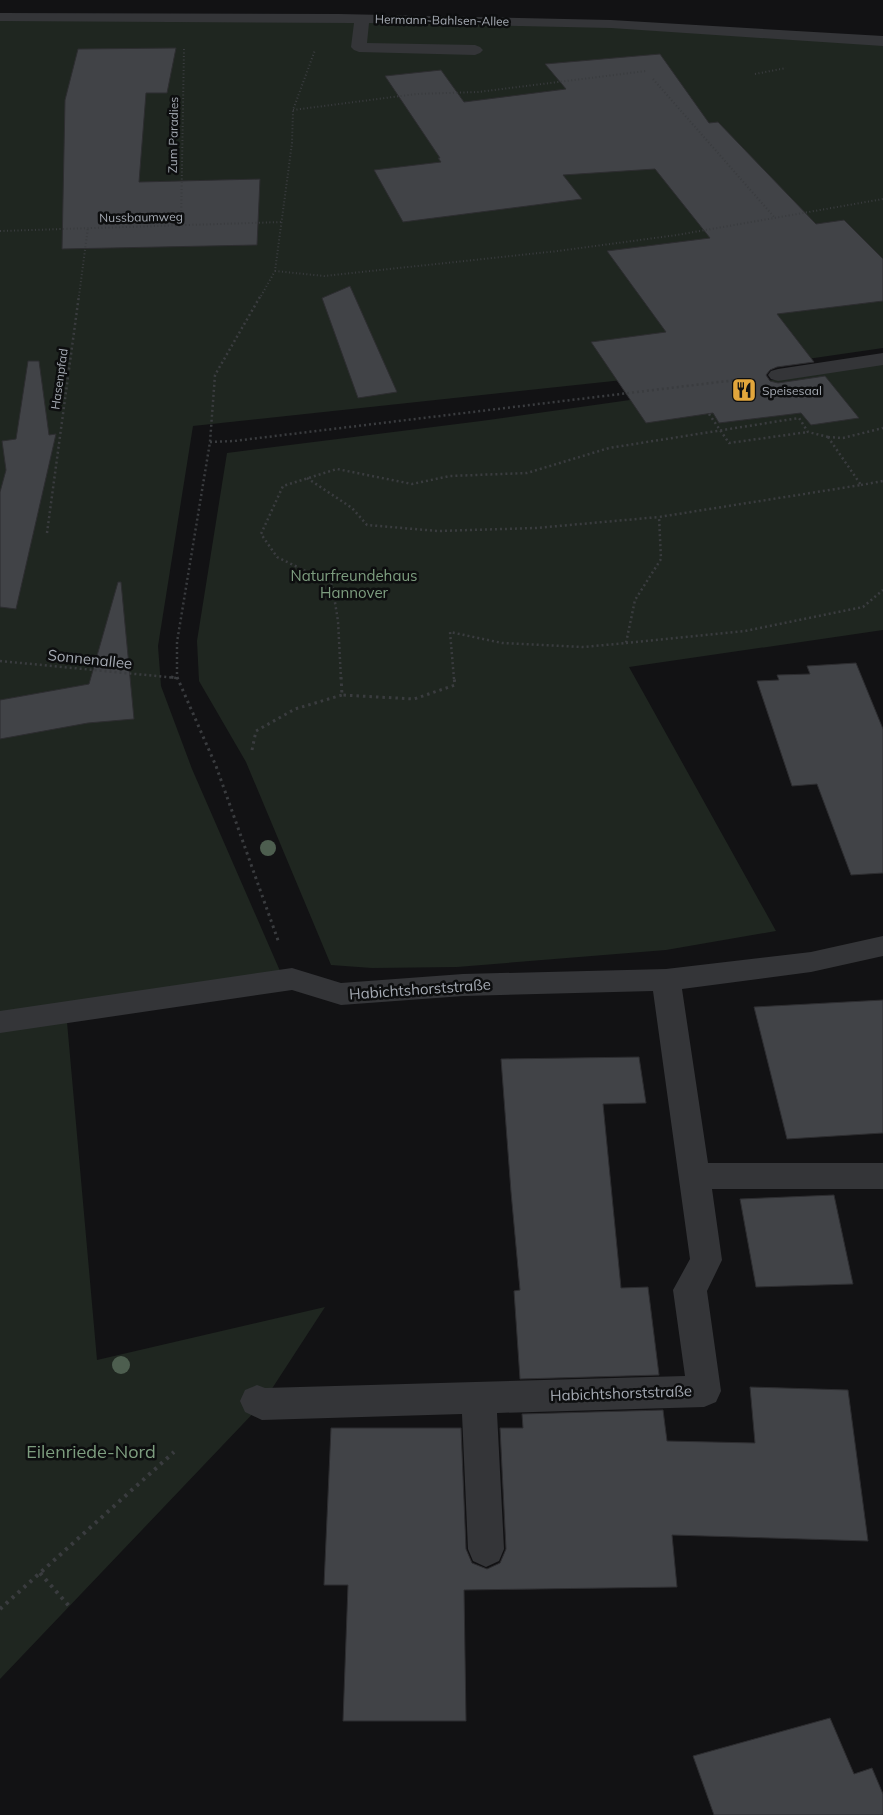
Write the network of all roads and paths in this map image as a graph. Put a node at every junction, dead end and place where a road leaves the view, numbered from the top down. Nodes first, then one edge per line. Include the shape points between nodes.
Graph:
1 (386, 2) dead end
2 (0, 18) edge
3 (362, 19) junction
4 (384, 19) junction
5 (883, 41) edge
6 (184, 44) dead end
7 (316, 44) dead end
8 (474, 50) dead end
9 (646, 71) dead end
10 (653, 79) dead end
11 (293, 110) junction
12 (883, 199) edge
13 (775, 218) junction
14 (282, 222) junction
15 (181, 225) junction
16 (88, 227) junction
17 (0, 231) edge
18 (275, 271) junction
19 (883, 359) edge
20 (778, 374) joint
21 (709, 414) dead end
22 (883, 428) edge
23 (720, 429) junction
24 (808, 432) junction
25 (828, 437) junction
26 (210, 442) junction
27 (307, 478) junction
28 (883, 481) edge
29 (861, 485) junction
30 (659, 517) junction
31 (47, 533) dead end
32 (883, 590) edge
33 (626, 643) junction
34 (0, 661) edge
35 (177, 678) junction
36 (342, 694) junction
37 (252, 750) dead end
38 (883, 946) edge
39 (292, 979) junction
40 (666, 980) junction
41 (0, 1022) edge
42 (694, 1176) junction
43 (883, 1176) edge
44 (479, 1398) junction
45 (257, 1401) dead end
46 (174, 1452) dead end
47 (486, 1549) dead end
48 (40, 1573) junction
49 (69, 1606) dead end
50 (0, 1609) edge

1 - 4 street
2 - 3 street, Hermann-Bahlsen-Allee
3 - 4 street, Hermann-Bahlsen-Allee
3 - 8 street via 359,47
4 - 5 street, Hermann-Bahlsen-Allee via 611,24
6 - 15 path, Zum Paradies
7 - 11 path
9 - 11 path
10 - 13 path
11 - 14 path
12 - 13 path
13 - 18 path via 678,235 400,269 324,276
14 - 15 path, Nussbaumweg
14 - 18 path
15 - 16 path, Nussbaumweg
16 - 17 path, Nussbaumweg
16 - 31 path, Hasenpfad
18 - 26 path via 215,375
19 - 20 street
20 - 26 path
21 - 23 path
22 - 25 path via 843,438
23 - 24 path via 729,443
23 - 24 path via 799,418
23 - 27 path via 609,448 527,473 450,476 412,484 337,469
24 - 25 path
25 - 29 path
26 - 35 path via 177,642
27 - 30 path via 352,508 366,525 448,531 536,528
27 - 36 path via 283,486 260,534 277,557 332,584 338,621
28 - 29 path
29 - 30 path
30 - 33 path via 662,560 635,600
32 - 33 path via 863,607 745,630
33 - 36 path via 584,647 502,643 450,632 455,685 414,699
34 - 35 path, Sonnenallee
35 - 39 path via 216,766
36 - 37 path via 295,709 256,731
38 - 40 street, Habichtshorststraße via 811,962
39 - 40 street, Habichtshorststraße via 341,994 463,985
39 - 41 street, Habichtshorststraße
40 - 42 street, Habichtshorststraße
42 - 43 street
42 - 44 street, Habichtshorststraße via 706,1260 690,1290 704,1391
44 - 45 street, Habichtshorststraße via 262,1404
44 - 47 street
46 - 48 path
48 - 49 path
48 - 50 path

